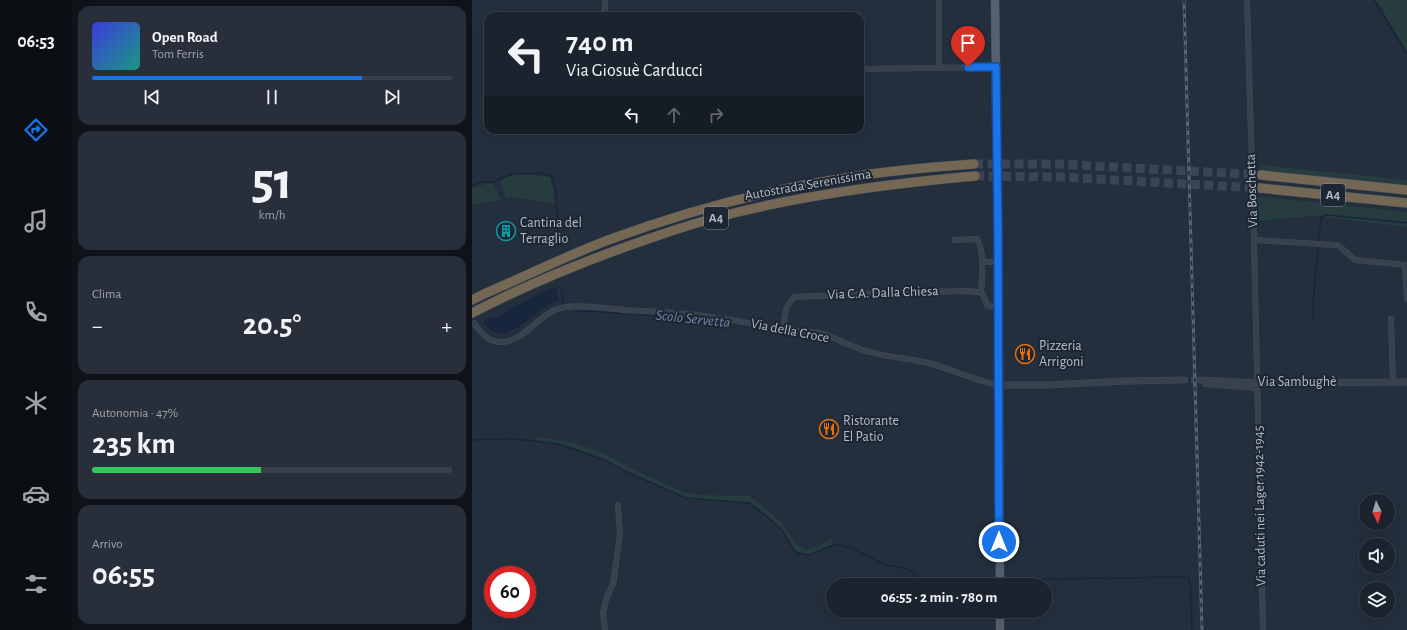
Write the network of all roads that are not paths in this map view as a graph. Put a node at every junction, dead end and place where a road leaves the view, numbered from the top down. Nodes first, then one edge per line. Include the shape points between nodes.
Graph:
1 (605, 0) edge
2 (940, 0) edge
3 (995, 0) edge
4 (1246, 0) edge
5 (605, 12) edge
6 (996, 67) junction
7 (939, 68) junction
8 (864, 69) edge
9 (974, 164) tunnel mouth
10 (1261, 175) tunnel mouth
11 (975, 176) tunnel mouth
12 (1259, 188) tunnel mouth
13 (1407, 190) edge
14 (1407, 203) edge
15 (955, 240) dead end
16 (1254, 240) junction
17 (982, 262) junction
18 (998, 262) junction
19 (1406, 266) edge
20 (981, 293) junction
21 (1407, 299) edge
22 (472, 300) edge
23 (998, 309) junction
24 (472, 313) edge
25 (1391, 319) dead end
26 (474, 322) dead end
27 (783, 329) junction
28 (1182, 380) tunnel mouth
29 (1202, 382) tunnel mouth
30 (1407, 382) edge
31 (1393, 383) junction
32 (998, 385) junction
33 (1257, 385) junction
34 (618, 504) dead end
35 (1000, 578) edge
36 (1000, 618) edge
37 (605, 630) edge
38 (1000, 630) edge
39 (1263, 630) edge

1 - 5 street
2 - 7 street
3 - 6 main road
4 - 16 street, Via Boschetta, bridge
6 - 7 street
6 - 18 main road
7 - 8 street
9 - 22 highway, Autostrada Serenissima / A4 via 908,169 838,179 736,200 610,239
10 - 13 highway, A4
11 - 24 highway, Autostrada Serenissima / A4 via 838,192 738,212 613,251 551,275
12 - 14 highway, A4
15 - 17 street via 977,239 981,245
16 - 19 street via 1336,245 1355,260
16 - 33 street, Via Boschetta
17 - 18 street
17 - 20 street
18 - 23 main road
19 - 21 street
20 - 23 street via 989,306
20 - 27 street, Via C.A. Dalla Chiesa via 950,291 794,297 786,307
23 - 32 main road
25 - 31 street
26 - 27 street, Via della Croce via 479,330 494,342 518,338 548,314 560,308 572,307 712,316
27 - 32 street, Via della Croce via 819,333 869,352 931,364
28 - 32 street
29 - 33 street, Via Sambughè
30 - 31 street, Via Sambughè
31 - 33 street, Via Sambughè
32 - 35 main road
33 - 39 street, Via caduti nei Lager 1942-1945
34 - 37 street via 620,535 613,584 606,600
36 - 38 main road

